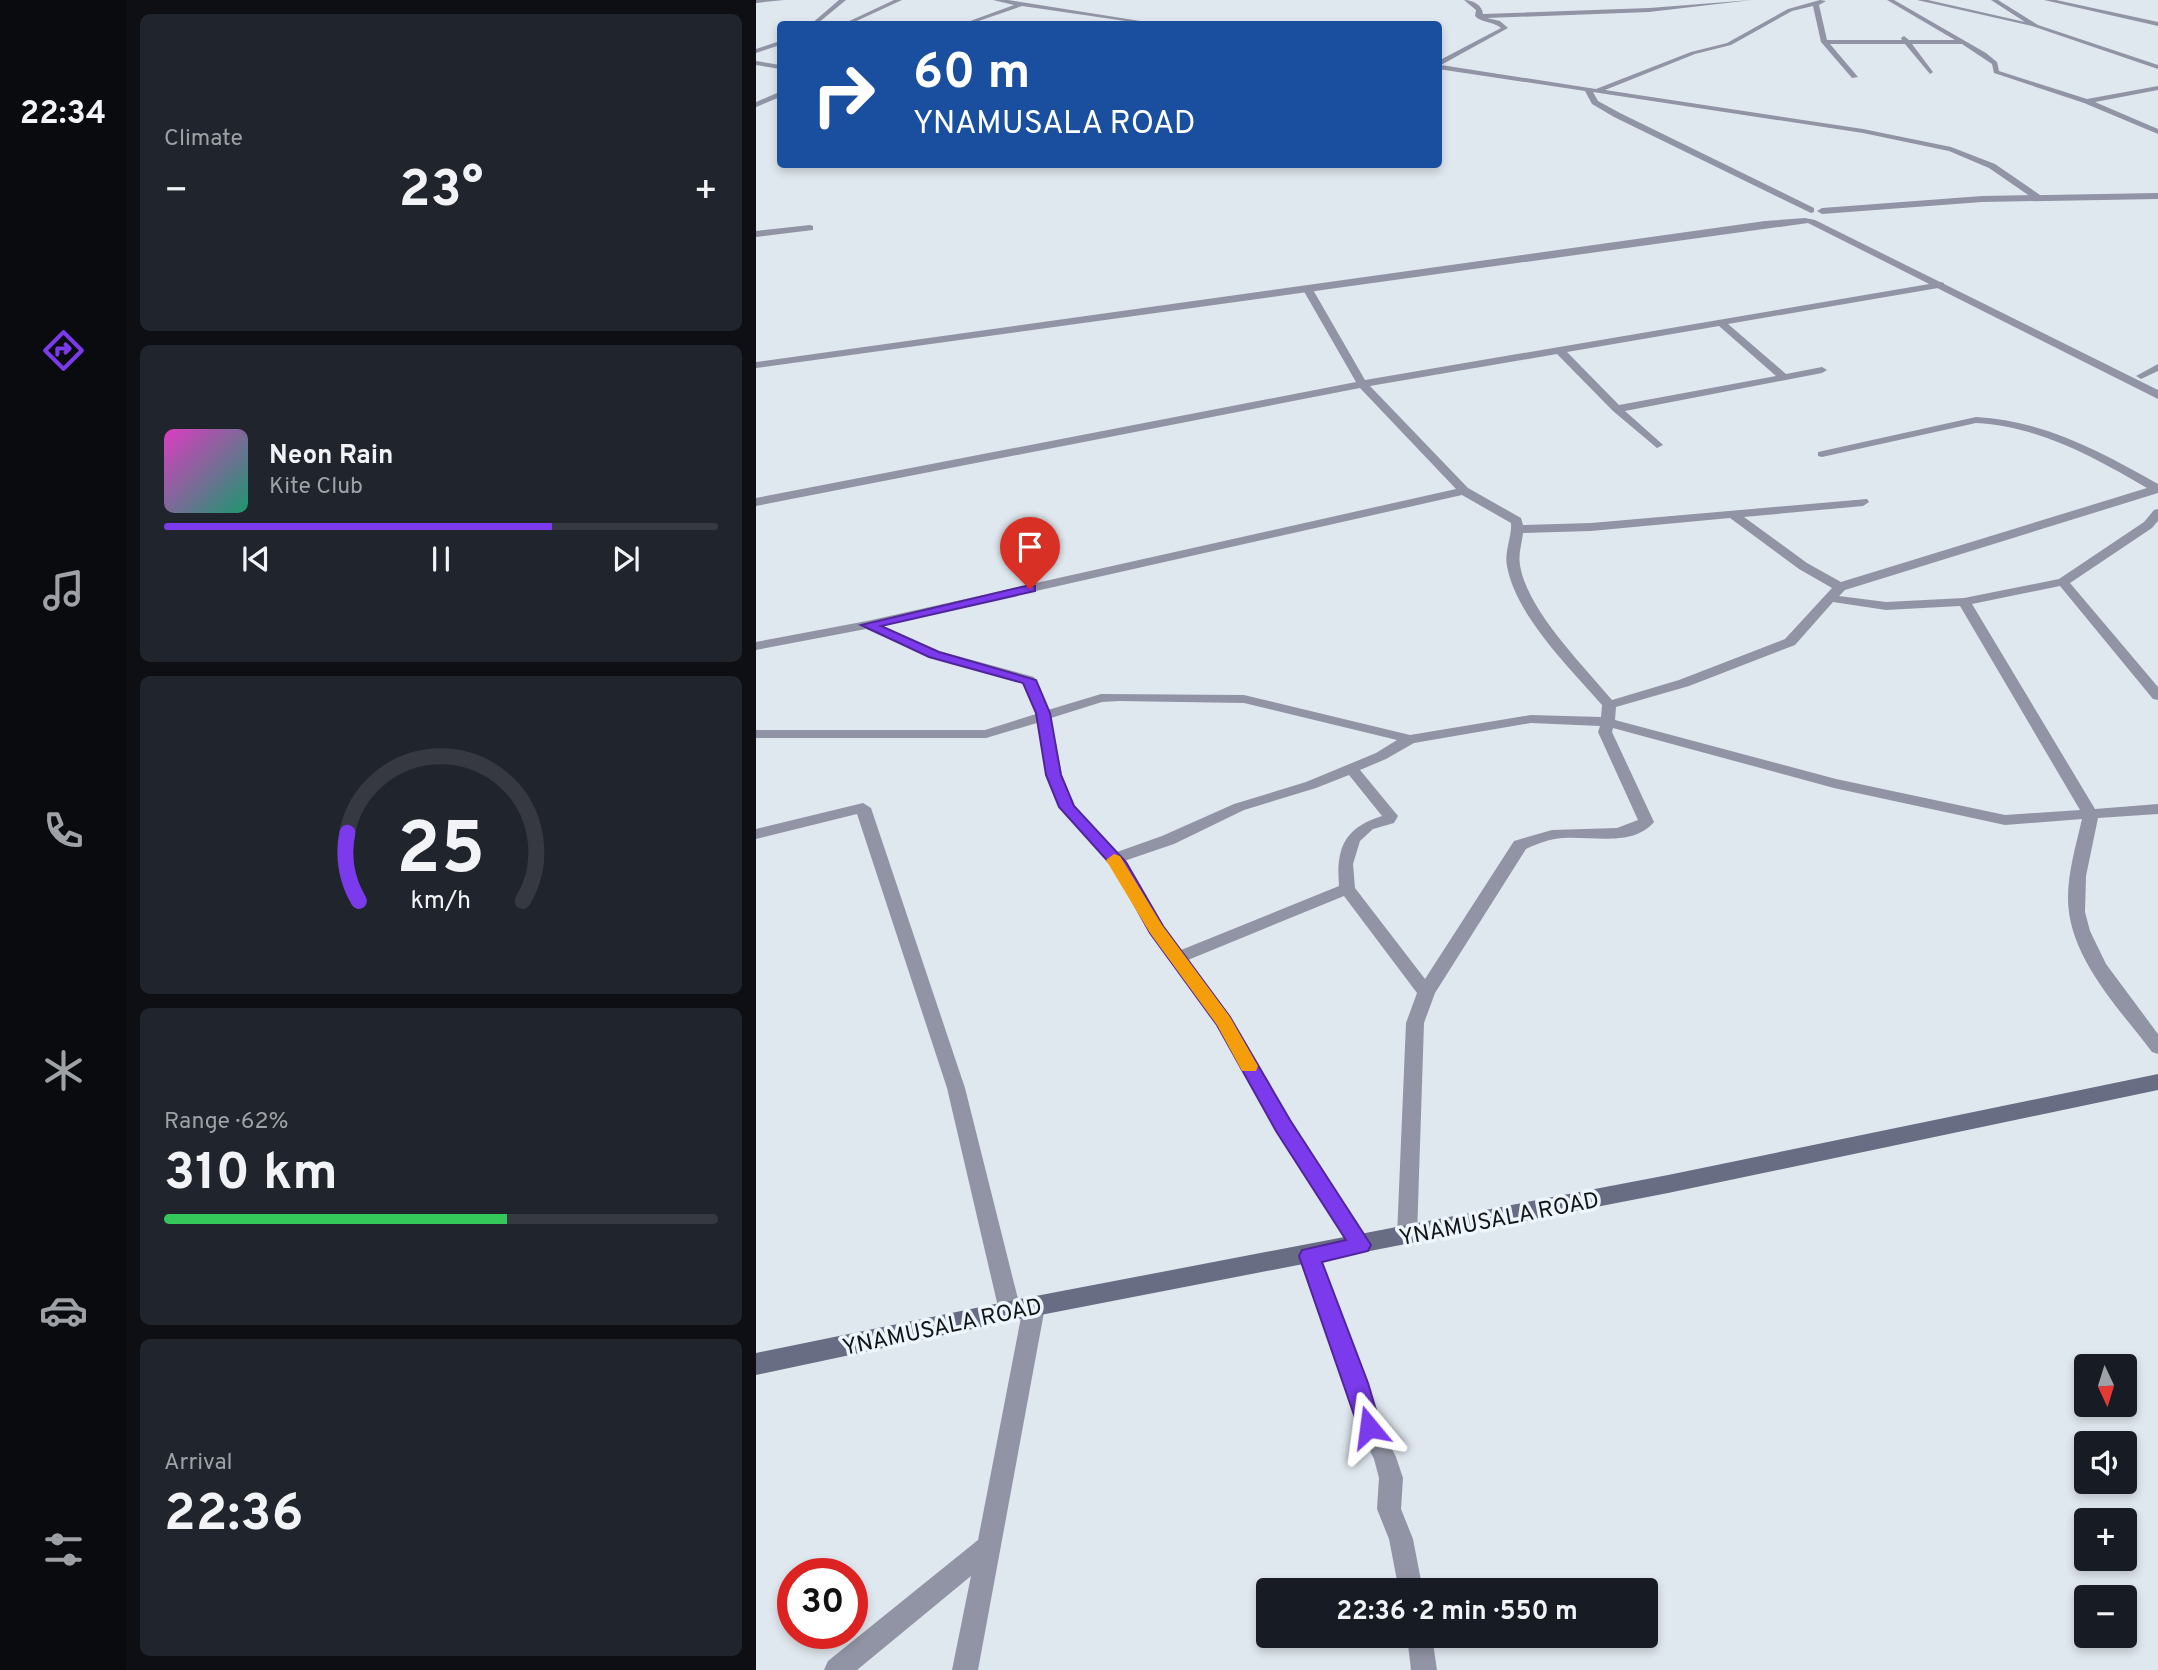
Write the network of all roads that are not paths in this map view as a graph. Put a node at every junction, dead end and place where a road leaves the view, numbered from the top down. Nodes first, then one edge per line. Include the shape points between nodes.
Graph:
1 (781, 0) edge
2 (843, 0) edge
3 (899, 0) edge
4 (996, 0) edge
5 (1467, 0) edge
6 (1749, 0) edge
7 (1825, 0) edge
8 (1890, 0) edge
9 (1920, 0) edge
10 (1994, 0) edge
11 (2047, 0) edge
12 (756, 1) edge
13 (1021, 4) junction
14 (1816, 4) junction
15 (1478, 16) junction
16 (818, 21) edge
17 (853, 21) edge
18 (973, 21) edge
19 (1131, 21) edge
20 (2158, 24) edge
21 (2036, 26) junction
22 (1899, 32) dead end
23 (1824, 42) junction
24 (1964, 42) junction
25 (1908, 43) junction
26 (777, 44) edge
27 (756, 51) edge
28 (756, 63) edge
29 (1442, 64) edge
30 (777, 66) edge
31 (1442, 67) edge
32 (2158, 67) edge
33 (1930, 72) dead end
34 (1854, 77) dead end
35 (1576, 87) junction
36 (2158, 88) edge
37 (1587, 89) junction
38 (1599, 90) junction
39 (777, 96) edge
40 (2087, 101) junction
41 (756, 105) edge
42 (2158, 131) edge
43 (2037, 197) junction
44 (2158, 198) edge
45 (1797, 213) junction
46 (1824, 215) junction
47 (1809, 222) junction
48 (1765, 224) junction
49 (810, 228) dead end
50 (756, 234) edge
51 (1941, 285) junction
52 (1307, 288) junction
53 (1721, 323) junction
54 (1559, 351) junction
55 (756, 365) edge
56 (2158, 367) edge
57 (1822, 370) dead end
58 (2141, 376) junction
59 (1784, 377) junction
60 (1362, 384) junction
61 (2158, 384) edge
62 (2158, 395) edge
63 (1617, 408) junction
64 (1657, 445) dead end
65 (1822, 454) dead end
66 (2158, 488) edge
67 (1464, 491) junction
68 (756, 502) edge
69 (1863, 502) dead end
70 (1731, 513) junction
71 (2158, 513) edge
72 (1518, 529) junction
73 (2063, 582) junction
74 (1840, 587) junction
75 (1829, 598) junction
76 (1964, 602) junction
77 (867, 625) junction
78 (756, 646) edge
79 (2158, 696) edge
80 (1043, 713) junction
81 (1608, 714) junction
82 (756, 734) edge
83 (1410, 739) junction
84 (1351, 768) junction
85 (2158, 809) edge
86 (2091, 815) junction
87 (756, 834) edge
88 (1114, 859) junction
89 (1347, 890) junction
90 (1177, 958) junction
91 (1426, 992) junction
92 (2158, 1047) edge
93 (2158, 1082) edge
94 (1407, 1236) junction
95 (1360, 1245) junction
96 (1309, 1256) junction
97 (1034, 1307) junction
98 (1010, 1311) junction
99 (756, 1364) edge
100 (989, 1546) junction
101 (1408, 1578) edge
102 (1421, 1648) edge
103 (837, 1670) edge
104 (965, 1670) edge
105 (1424, 1670) edge

1 - 12 street
2 - 16 street
3 - 17 street
4 - 13 street
5 - 15 street via 1479,9
6 - 15 street via 1648,10
7 - 14 street
8 - 24 street
9 - 21 street
10 - 21 street
11 - 20 street
13 - 18 street
13 - 19 street
14 - 23 street
14 - 38 street via 1790,10 1728,44
15 - 29 street via 1505,28
21 - 32 street
22 - 25 street
23 - 25 street
23 - 34 street
24 - 25 street
24 - 40 street via 1995,63 1996,72
25 - 33 street
26 - 27 street
28 - 30 street
31 - 35 street
35 - 37 street
35 - 45 street via 1597,107
36 - 40 street
37 - 38 street
37 - 46 street via 1595,102 1616,115
38 - 43 street via 1951,149 1992,166
39 - 41 street
40 - 42 street
43 - 44 street
43 - 46 street
44 - 46 street via 1970,204
45 - 46 street
45 - 47 street
45 - 48 street
46 - 47 street
46 - 58 street
47 - 48 street
47 - 51 street
48 - 52 street
49 - 50 street
51 - 53 street
51 - 62 street
52 - 55 street
52 - 60 street
53 - 54 street
53 - 59 street
54 - 60 street
54 - 63 street
56 - 58 street
57 - 59 street
58 - 61 street
59 - 63 street
60 - 67 street
60 - 68 street
63 - 64 street
65 - 66 street via 1995,419 2045,434
66 - 74 street
67 - 72 street via 1517,521
67 - 77 street
69 - 70 street
70 - 72 street
70 - 74 street
71 - 73 street via 2148,525
72 - 81 street via 1512,565 1531,609
73 - 76 street
73 - 79 street
74 - 75 street
75 - 76 street via 1886,606
75 - 81 street via 1790,642
76 - 86 street
77 - 78 street
77 - 80 street via 934,654 1029,680
80 - 82 street via 970,736
80 - 83 street via 1101,698 1244,699
80 - 88 street via 1054,775 1067,807
81 - 83 street via 1531,719
81 - 86 street via 1834,783 2005,820
81 - 91 street via 1605,732 1646,822 1636,830 1563,833 1520,845
83 - 84 street
84 - 88 street via 1239,807
84 - 89 street via 1390,816 1368,825 1353,839 1345,864
85 - 86 street
86 - 92 street via 2077,912 2094,958
87 - 98 street via 863,808 956,1088
88 - 90 street
89 - 90 street
89 - 91 street
90 - 95 street via 1224,1021 1283,1126
91 - 94 street via 1415,1023
93 - 94 main road, YNAMUSALA ROAD
94 - 95 main road, YNAMUSALA ROAD
95 - 96 main road, YNAMUSALA ROAD
96 - 97 main road, YNAMUSALA ROAD
96 - 101 street via 1369,1427 1385,1457 1391,1478 1389,1508
97 - 98 main road, YNAMUSALA ROAD
97 - 100 street
98 - 99 main road, YNAMUSALA ROAD
100 - 103 street
100 - 104 street
102 - 105 street

